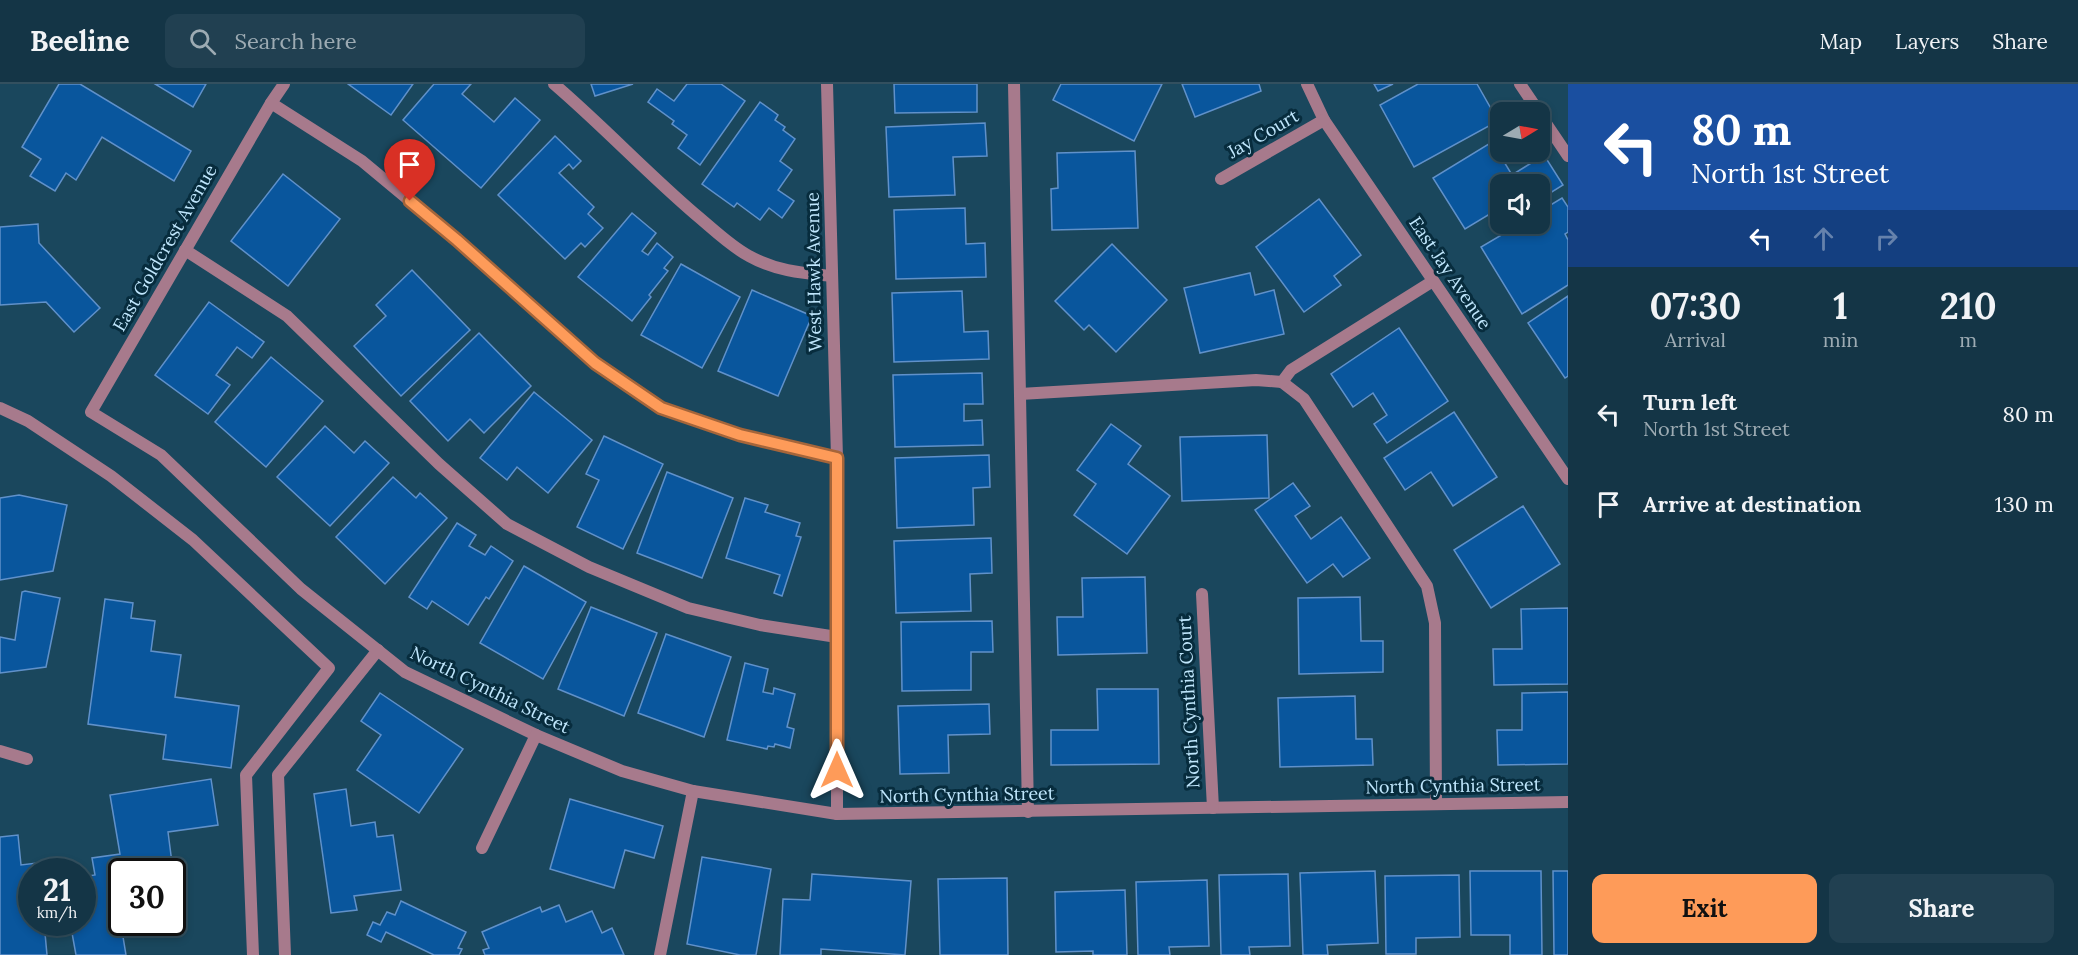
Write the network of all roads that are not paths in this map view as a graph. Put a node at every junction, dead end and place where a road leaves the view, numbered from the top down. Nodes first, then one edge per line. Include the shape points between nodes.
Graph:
1 (284, 84) edge
2 (554, 84) edge
3 (827, 84) edge
4 (1014, 84) edge
5 (1307, 84) edge
6 (1520, 84) edge
7 (1532, 102) edge
8 (271, 103) junction
9 (1324, 120) junction
10 (1550, 129) edge
11 (1568, 156) edge
12 (1221, 179) dead end
13 (185, 250) junction
14 (832, 276) junction
15 (1433, 281) junction
16 (1282, 382) junction
17 (1020, 394) junction
18 (0, 408) edge
19 (91, 412) joint
20 (837, 458) junction
21 (1568, 479) edge
22 (1202, 594) dead end
23 (837, 637) junction
24 (378, 650) junction
25 (536, 735) junction
26 (0, 751) edge
27 (27, 759) dead end
28 (693, 791) junction
29 (1568, 801) edge
30 (1436, 804) junction
31 (1213, 808) junction
32 (1028, 812) junction
33 (837, 814) junction
34 (482, 849) dead end
35 (253, 955) edge
36 (285, 955) edge
37 (660, 955) edge

1 - 8 street, East Goldcrest Avenue
2 - 14 street via 653,178 748,256 786,271
3 - 14 street, West Hawk Avenue
4 - 17 street
5 - 9 street, East Jay Avenue
6 - 7 street
8 - 13 street, East Goldcrest Avenue
8 - 20 street via 362,161 595,363 661,408 740,435
9 - 12 street, Jay Court
9 - 15 street, East Jay Avenue
10 - 11 street
13 - 19 street, East Goldcrest Avenue
13 - 23 street via 287,316 439,464 507,524 589,567 688,608
14 - 20 street, West Hawk Avenue
15 - 16 street via 1291,370
15 - 21 street, East Jay Avenue
16 - 17 street via 1256,380
16 - 30 street via 1304,399 1427,586 1436,623
17 - 32 street
18 - 35 street via 28,421 111,476 193,540 329,668 246,775
19 - 24 street, North Cynthia Street via 161,455 301,590
20 - 23 street, West Hawk Avenue
22 - 31 street, North Cynthia Court
23 - 33 street, West Hawk Avenue
24 - 25 street, North Cynthia Street via 405,672
24 - 36 street via 278,776
25 - 28 street, North Cynthia Street via 622,771
25 - 34 street
26 - 27 street
28 - 33 street, North Cynthia Street
28 - 37 street
29 - 30 street, North Cynthia Street
30 - 31 street, North Cynthia Street
31 - 32 street, North Cynthia Street
32 - 33 street, North Cynthia Street

